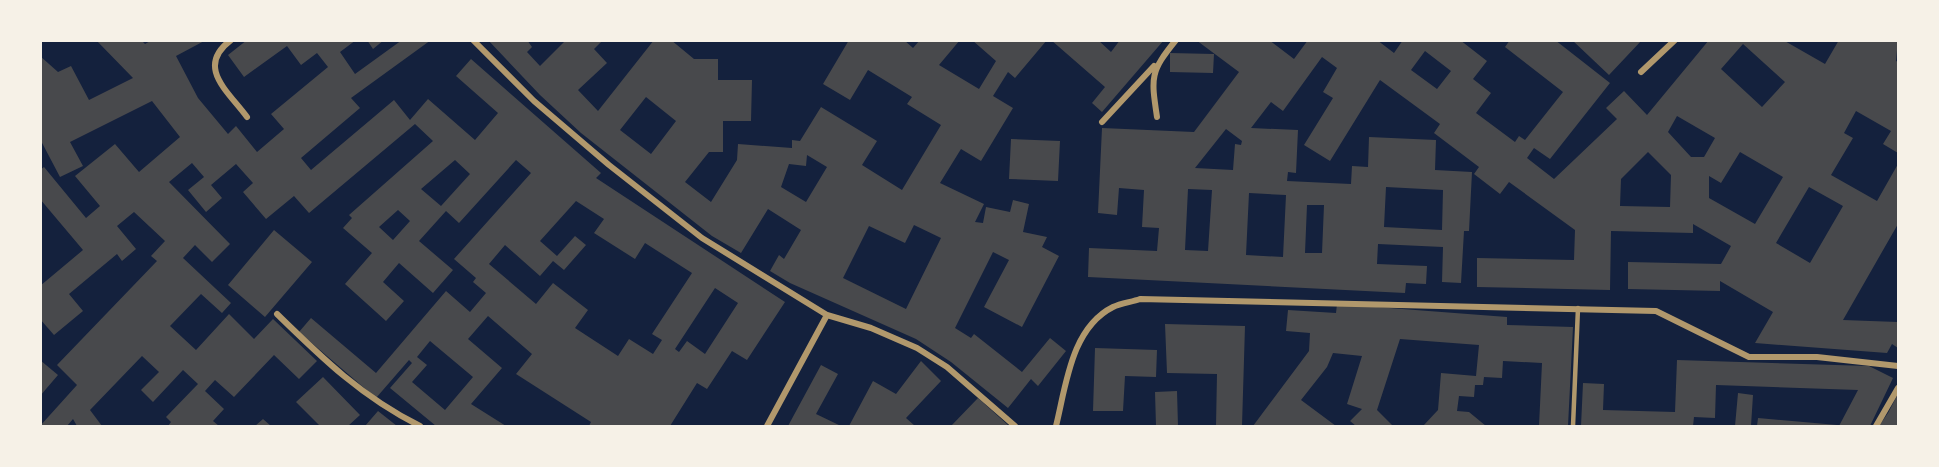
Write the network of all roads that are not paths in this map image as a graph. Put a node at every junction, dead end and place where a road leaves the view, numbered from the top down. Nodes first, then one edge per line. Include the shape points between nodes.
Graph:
1 (231, 40) edge
2 (473, 40) edge
3 (1176, 40) edge
4 (1675, 40) edge
5 (1159, 61) junction
6 (1641, 72) dead end
7 (247, 117) dead end
8 (1157, 117) dead end
9 (1102, 122) dead end
10 (1578, 308) junction
11 (277, 314) dead end
12 (827, 315) junction
13 (1899, 366) edge
14 (1899, 388) edge
15 (420, 426) edge
16 (768, 426) edge
17 (1015, 426) edge
18 (1056, 426) edge
19 (1573, 426) edge
20 (1876, 426) edge

1 - 7 street via 216,53 213,63 216,75
2 - 12 street via 576,137 702,238
3 - 5 street
4 - 6 street
5 - 8 street via 1152,86
5 - 9 street
10 - 13 street via 1656,311 1749,357 1817,357
10 - 18 street via 1140,299 1114,307 1087,330 1074,357
10 - 19 lane
11 - 15 street via 338,374
12 - 16 street
12 - 17 street via 917,348
14 - 20 street

